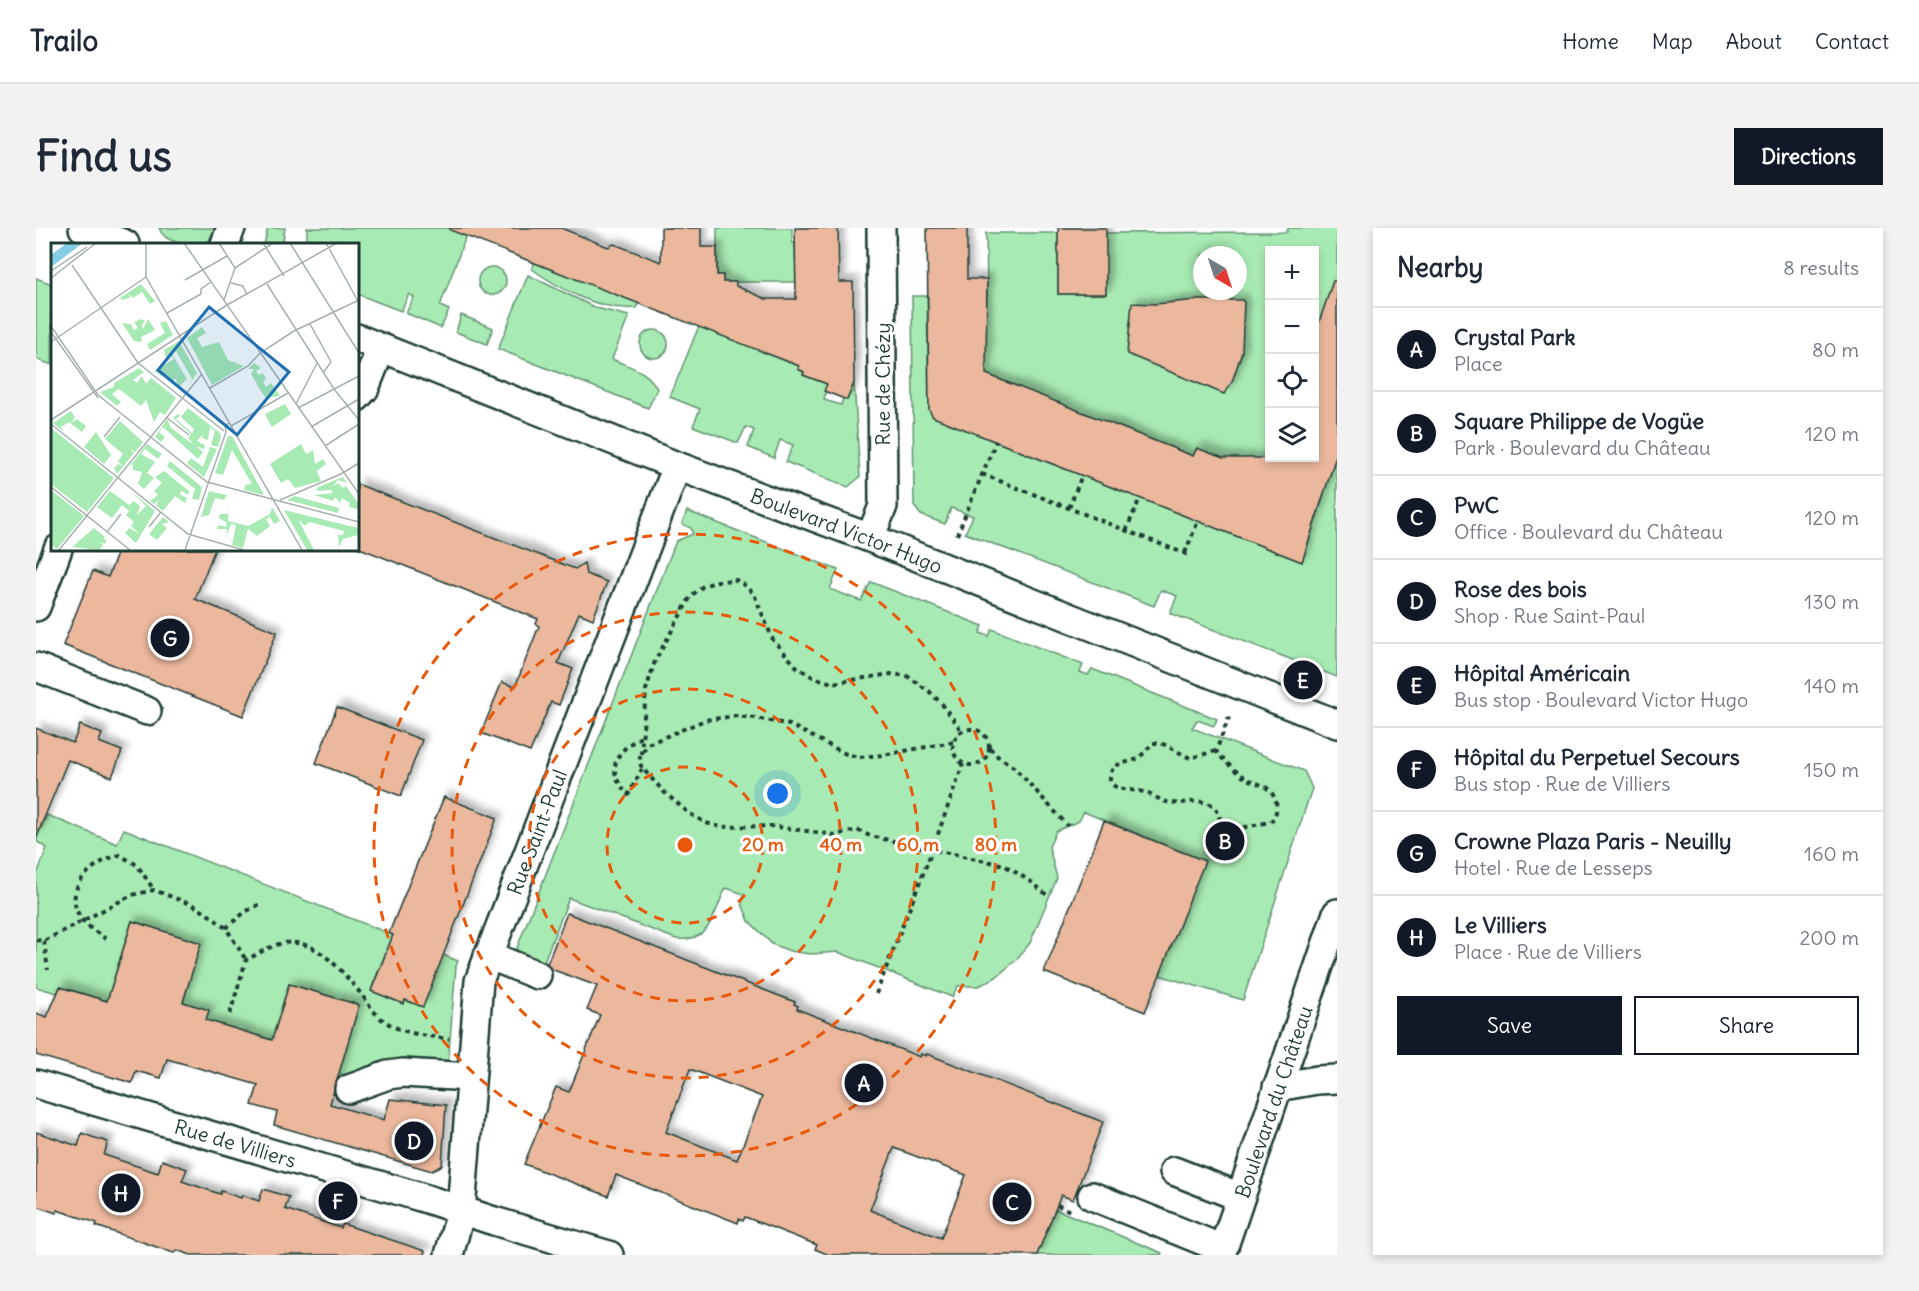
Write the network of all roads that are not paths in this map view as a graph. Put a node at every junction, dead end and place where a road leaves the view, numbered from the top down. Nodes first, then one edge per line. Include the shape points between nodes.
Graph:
1 (83, 228) edge
2 (136, 228) edge
3 (231, 228) edge
4 (881, 228) edge
5 (124, 243) edge
6 (128, 243) edge
7 (225, 243) edge
8 (369, 343) edge
9 (358, 396) edge
10 (677, 466) junction
11 (870, 538) junction
12 (58, 550) edge
13 (36, 607) edge
14 (36, 667) edge
15 (36, 679) edge
16 (1337, 724) edge
17 (1337, 913) edge
18 (488, 955) junction
19 (537, 975) dead end
20 (1337, 1079) edge
21 (471, 1082) junction
22 (36, 1084) edge
23 (1277, 1088) junction
24 (349, 1094) dead end
25 (1174, 1171) dead end
26 (1092, 1196) dead end
27 (1240, 1197) junction
28 (461, 1212) junction
29 (1222, 1252) edge
30 (449, 1255) edge
31 (609, 1255) edge

1 - 5 street
2 - 6 street
3 - 7 street
4 - 11 street, Rue de Chézy via 883,506
8 - 9 street via 365,388
8 - 10 street, Boulevard Victor Hugo
10 - 11 street, Boulevard Victor Hugo
10 - 18 street, Rue Saint-Paul
11 - 16 street, Boulevard Victor Hugo
12 - 13 street
14 - 15 street via 144,716
17 - 23 street, Boulevard du Château
18 - 19 street
18 - 21 street, Rue Saint-Paul via 478,981
20 - 23 street
21 - 24 street via 404,1082
21 - 28 street, Rue Saint-Paul
22 - 28 street, Rue de Villiers
23 - 27 street, Boulevard du Château
25 - 27 street
26 - 29 street
27 - 29 street, Boulevard du Château
28 - 30 street, Rue Saint-Paul
28 - 31 street, Rue de Villiers

